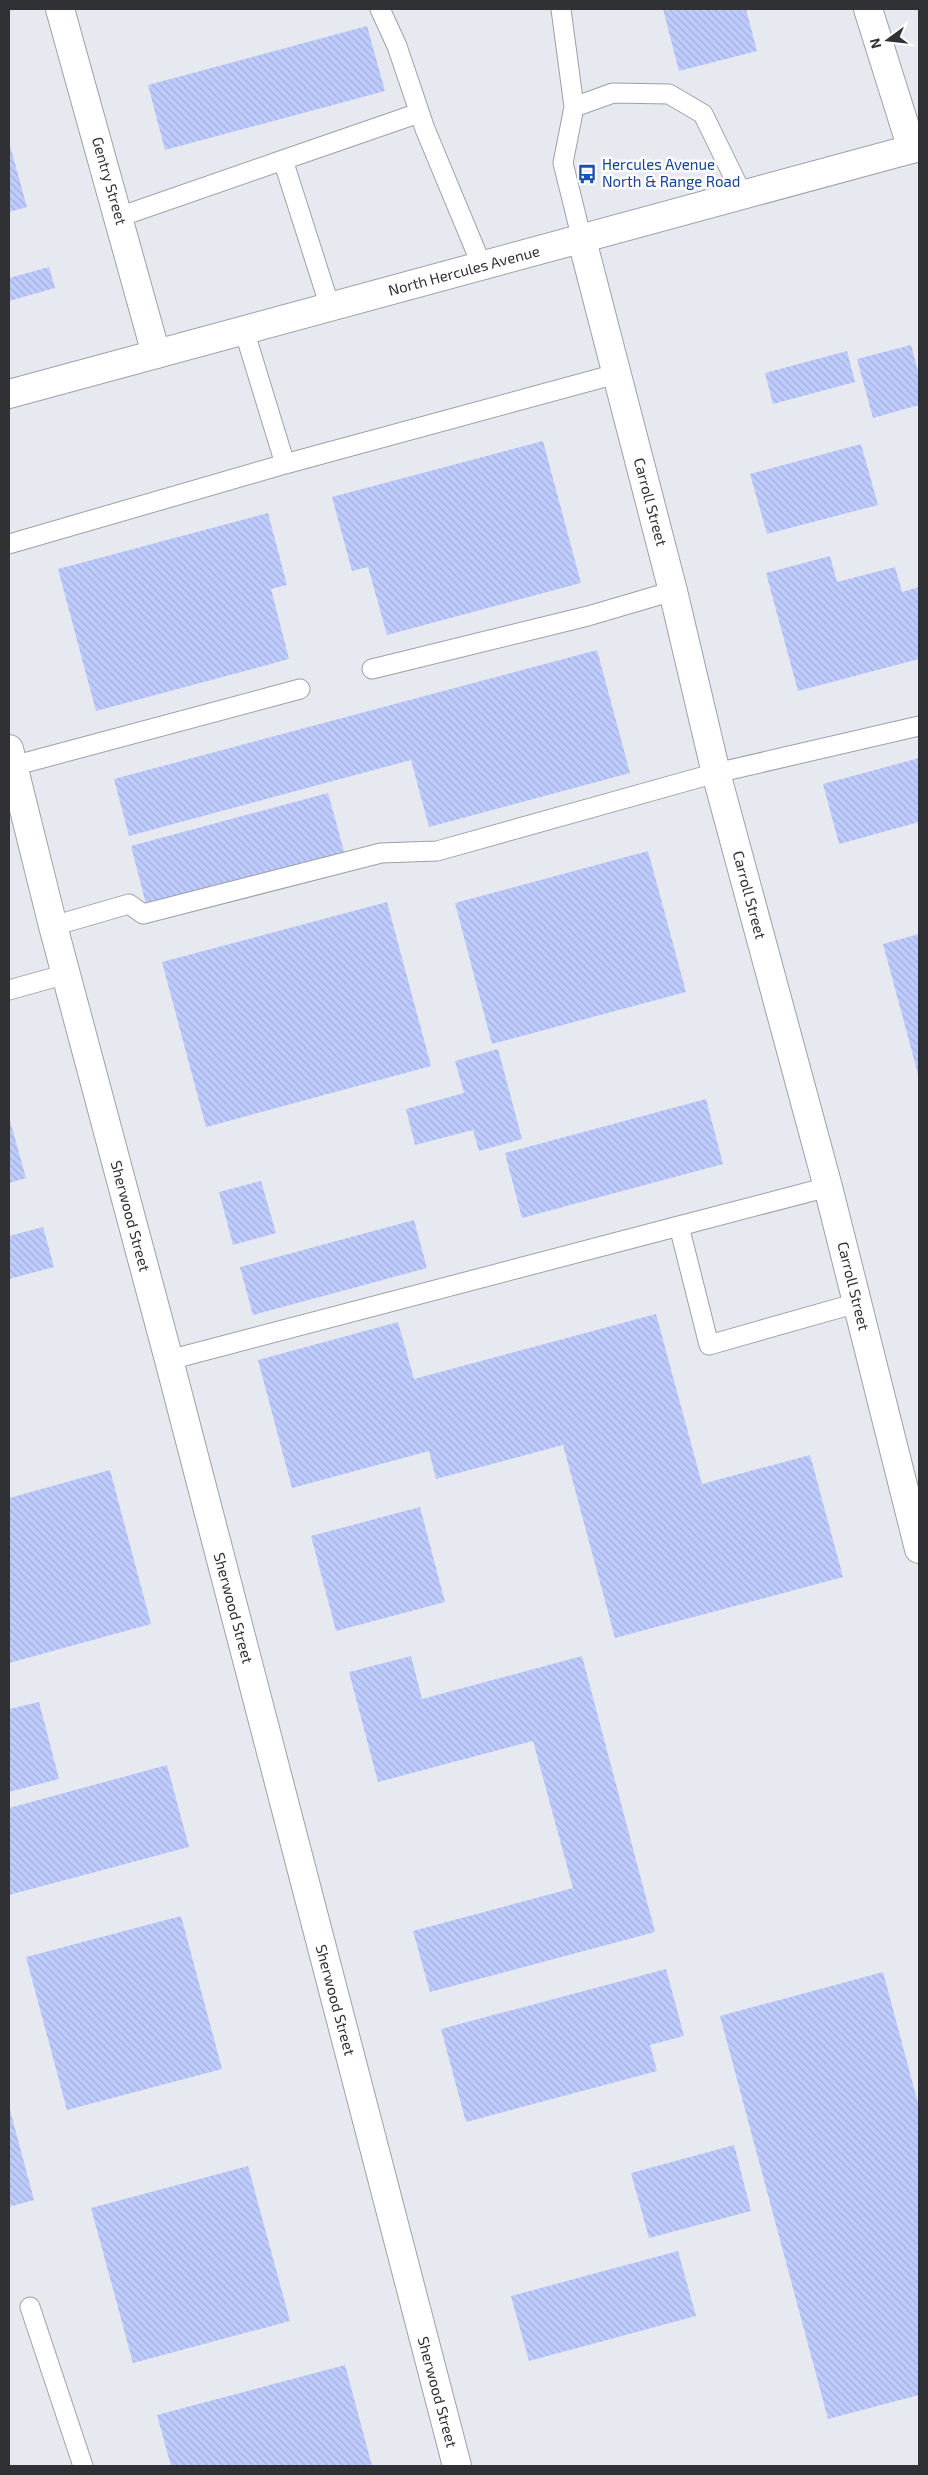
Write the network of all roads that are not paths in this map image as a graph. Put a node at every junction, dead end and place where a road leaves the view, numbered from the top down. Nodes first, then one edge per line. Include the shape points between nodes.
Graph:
1 (60, 9) edge
2 (380, 9) edge
3 (561, 9) edge
4 (868, 9) edge
5 (574, 107) junction
6 (419, 113) junction
7 (916, 148) edge
8 (283, 160) junction
9 (743, 196) junction
10 (119, 217) junction
11 (582, 240) junction
12 (482, 266) junction
13 (330, 307) junction
14 (244, 330) junction
15 (156, 354) junction
16 (616, 374) junction
17 (9, 394) edge
18 (285, 464) junction
19 (9, 544) edge
20 (673, 591) junction
21 (372, 669) dead end
22 (300, 689) dead end
23 (919, 726) edge
24 (11, 758) edge
25 (716, 773) junction
26 (53, 926) junction
27 (66, 974) junction
28 (9, 990) edge
29 (828, 1187) junction
30 (680, 1226) junction
31 (857, 1303) junction
32 (169, 1360) junction
33 (919, 1549) edge
34 (30, 2307) dead end
35 (83, 2466) edge
36 (456, 2466) edge

1 - 10 street, Gentry Street
2 - 6 lane via 397,46
3 - 5 lane
4 - 7 street
5 - 9 lane via 613,93 669,94 703,114
5 - 11 lane via 563,163
6 - 8 lane
6 - 12 lane
7 - 9 street, North Hercules Avenue
8 - 10 lane
8 - 13 lane
9 - 11 street, North Hercules Avenue
10 - 15 street, Gentry Street
11 - 12 street, North Hercules Avenue
11 - 16 street, Carroll Street
12 - 13 street, North Hercules Avenue
13 - 14 street, North Hercules Avenue
14 - 15 street, North Hercules Avenue
14 - 18 lane
15 - 17 street, North Hercules Avenue
16 - 18 lane
16 - 20 street, Carroll Street
18 - 19 lane
20 - 21 lane via 588,616
20 - 25 street, Carroll Street
22 - 24 lane
23 - 25 lane
24 - 26 street, Sherwood Street
25 - 26 lane via 437,851 381,852 143,914 129,904
25 - 29 street, Carroll Street
26 - 27 street, Sherwood Street
27 - 28 lane
27 - 32 street, Sherwood Street
29 - 30 lane
29 - 31 street, Carroll Street
30 - 31 lane via 709,1345
30 - 32 lane
31 - 33 street, Carroll Street
32 - 36 street, Sherwood Street
34 - 35 lane

